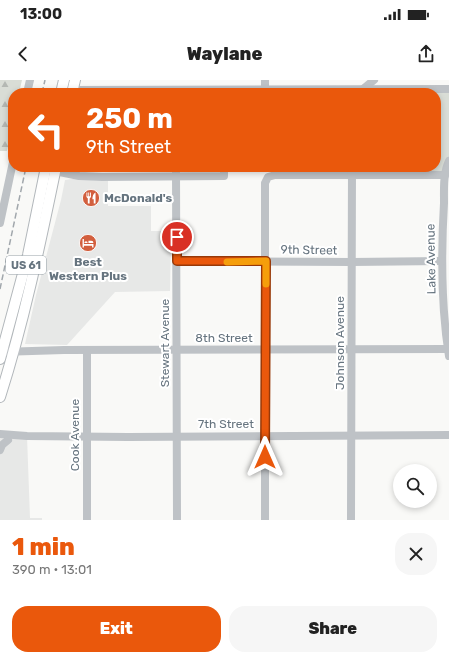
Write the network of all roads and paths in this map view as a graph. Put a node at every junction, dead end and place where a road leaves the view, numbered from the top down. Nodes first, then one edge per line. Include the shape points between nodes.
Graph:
1 (374, 80) edge
2 (73, 88) edge
3 (176, 88) edge
4 (364, 88) edge
5 (449, 161) edge
6 (11, 172) edge
7 (50, 172) edge
8 (50, 172) edge
9 (69, 172) edge
10 (176, 172) edge
11 (224, 172) edge
12 (333, 172) edge
13 (352, 172) edge
14 (375, 172) edge
15 (445, 175) junction
16 (176, 177) junction
17 (0, 223) edge
18 (177, 261) junction
19 (266, 261) junction
20 (442, 261) junction
21 (352, 262) junction
22 (352, 349) junction
23 (87, 350) junction
24 (177, 350) junction
25 (266, 350) junction
26 (14, 351) junction
27 (448, 352) edge
28 (1, 354) edge
29 (0, 397) edge
30 (0, 434) edge
31 (351, 435) junction
32 (449, 435) edge
33 (27, 436) junction
34 (86, 436) junction
35 (176, 436) junction
36 (265, 436) junction
37 (4, 440) edge
38 (0, 450) edge
39 (87, 520) edge
40 (177, 520) edge
41 (265, 520) edge
42 (351, 520) edge

1 - 4 street
2 - 3 street
5 - 15 street, Lake Avenue
6 - 17 street
7 - 26 main road, US 61 via 39,250
8 - 28 main road, US 61
9 - 16 street via 87,176
10 - 16 street, Stewart Avenue
11 - 16 street via 224,176
12 - 19 street via 268,177 265,183
13 - 21 street, Johnson Avenue
14 - 15 street
15 - 20 street, Lake Avenue
16 - 18 street, Stewart Avenue
18 - 19 street, 9th Street
18 - 24 street, Stewart Avenue
19 - 21 street, 9th Street
19 - 25 street
20 - 21 street, 9th Street
20 - 27 street, Lake Avenue
21 - 22 street, Johnson Avenue
22 - 25 street, 8th Street
22 - 27 street, 8th Street
22 - 31 street, Johnson Avenue
23 - 24 street, 8th Street
23 - 26 street, 8th Street
23 - 34 street, Cook Avenue
24 - 25 street, 8th Street
24 - 35 street, Stewart Avenue
25 - 36 street
26 - 28 street, 8th Street
26 - 29 main road, US 61
30 - 33 street, 7th Street
31 - 32 street, 7th Street
31 - 36 street, 7th Street
31 - 42 street, Johnson Avenue
33 - 34 street, 7th Street
33 - 37 street, 7th Street
34 - 35 street, 7th Street
34 - 39 street, Cook Avenue
35 - 36 street, 7th Street
35 - 40 street, Stewart Avenue
36 - 41 street
37 - 38 street

